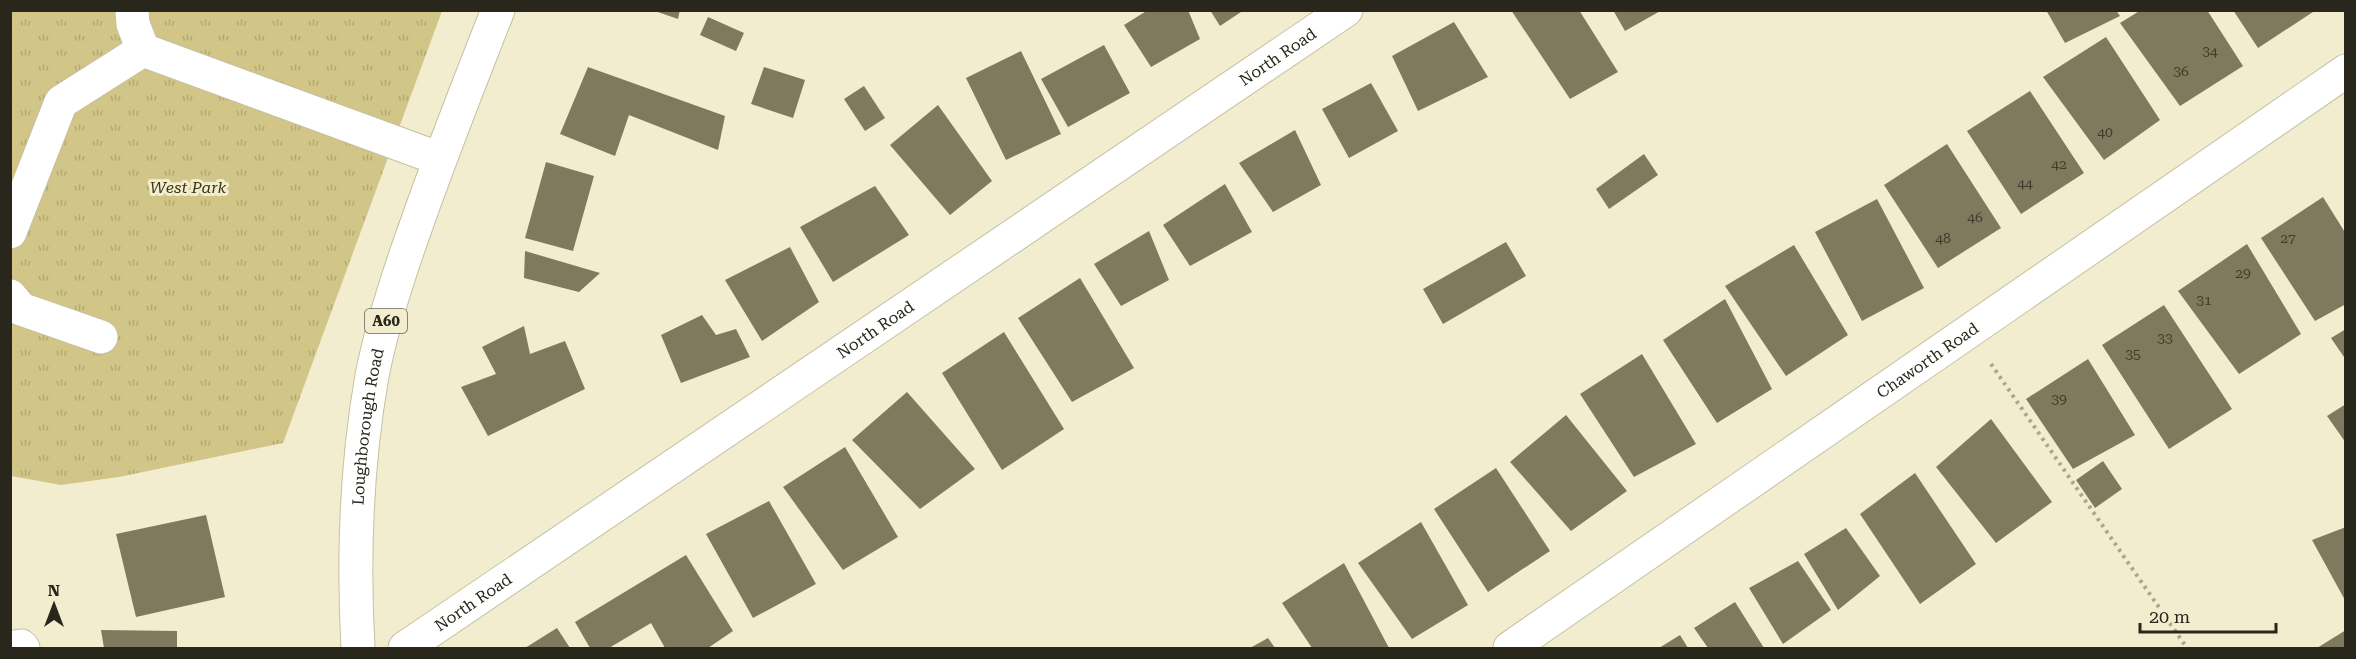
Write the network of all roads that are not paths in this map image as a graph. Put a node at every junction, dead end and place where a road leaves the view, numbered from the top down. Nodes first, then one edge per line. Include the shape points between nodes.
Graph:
1 (132, 10) edge
2 (498, 10) edge
3 (1346, 10) edge
4 (143, 50) junction
5 (2346, 71) edge
6 (440, 159) junction
7 (10, 232) edge
8 (10, 296) edge
9 (101, 337) dead end
10 (10, 648) edge
11 (24, 648) edge
12 (358, 648) edge
13 (405, 648) edge
14 (1510, 648) edge

1 - 4 street
2 - 6 street, Loughborough Road / A60
3 - 13 street, North Road
4 - 6 street
4 - 7 street via 61,102
5 - 14 street, Chaworth Road
6 - 12 street, Loughborough Road / A60 via 394,287 372,375 355,543
8 - 9 street via 21,309
10 - 11 street

